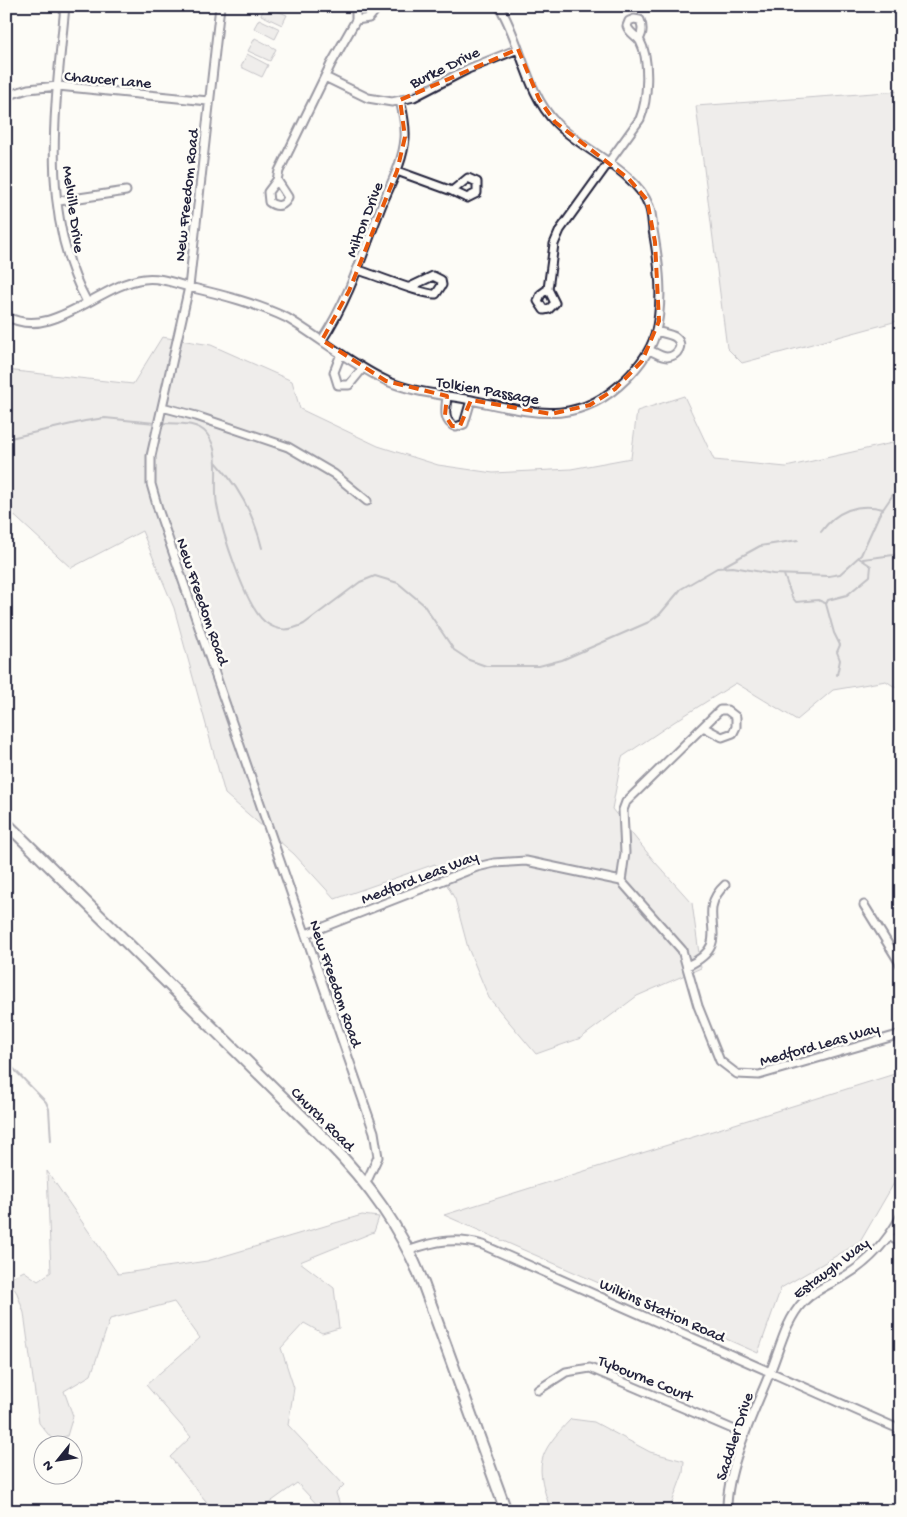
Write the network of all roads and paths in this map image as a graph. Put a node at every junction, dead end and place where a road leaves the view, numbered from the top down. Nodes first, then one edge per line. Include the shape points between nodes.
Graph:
1 (65, 6) edge
2 (220, 6) edge
3 (356, 6) edge
4 (374, 6) edge
5 (499, 6) edge
6 (356, 20) junction
7 (639, 39) dead end
8 (518, 49) junction
9 (325, 77) junction
10 (58, 86) junction
11 (6, 96) edge
12 (400, 100) junction
13 (208, 101) junction
14 (608, 164) junction
15 (396, 171) junction
16 (277, 180) dead end
17 (126, 190) dead end
18 (452, 191) dead end
19 (59, 201) junction
20 (358, 270) junction
21 (410, 286) dead end
22 (189, 287) junction
23 (548, 289) dead end
24 (87, 302) junction
25 (6, 316) edge
26 (656, 331) junction
27 (322, 340) junction
28 (648, 350) junction
29 (341, 354) junction
30 (363, 368) junction
31 (447, 396) junction
32 (471, 400) junction
33 (161, 410) junction
34 (367, 501) dead end
35 (703, 727) junction
36 (6, 823) edge
37 (621, 881) junction
38 (725, 885) dead end
39 (864, 906) dead end
40 (306, 934) junction
41 (901, 965) edge
42 (687, 966) junction
43 (901, 1034) edge
44 (366, 1183) junction
45 (901, 1216) edge
46 (889, 1236) junction
47 (901, 1243) edge
48 (410, 1250) junction
49 (770, 1372) junction
50 (538, 1390) dead end
51 (901, 1430) edge
52 (744, 1434) junction
53 (506, 1511) edge
54 (727, 1511) edge

1 - 10 street, Melville Drive
2 - 13 street, New Freedom Road
3 - 6 street
4 - 6 street via 369,18
5 - 8 street, Tolkien Passage via 512,29
6 - 9 street
7 - 14 street via 646,70 644,109
8 - 12 street, Burke Drive via 468,68 414,97
8 - 14 street, Tolkien Passage via 534,89 549,114 562,129
9 - 12 street, Burke Drive via 376,100
9 - 16 street
10 - 11 street, Chaucer Lane via 28,88
10 - 13 street, Chaucer Lane
10 - 19 street, Melville Drive via 53,168
12 - 15 street, Milton Drive via 405,137
13 - 22 street, New Freedom Road
14 - 23 street via 560,230 554,244
14 - 26 street, Tolkien Passage via 636,185 650,208 659,288
15 - 18 street
15 - 20 street, Milton Drive
17 - 19 street
19 - 24 street, Melville Drive via 67,256
20 - 21 street
20 - 27 street, Milton Drive
22 - 24 street via 157,278 144,279
22 - 27 street, Tolkien Passage via 262,306
22 - 33 street, New Freedom Road
24 - 25 street via 59,317 38,323 24,323
26 - 28 street, Tolkien Passage
26 - 28 street via 675,337 680,347 668,357
27 - 29 street, Tolkien Passage
28 - 32 street, Tolkien Passage via 622,383 600,400 581,408 542,414
29 - 30 street, Tolkien Passage
29 - 30 street via 334,372 338,385 349,385
30 - 31 street, Tolkien Passage via 403,387
31 - 32 street, Tolkien Passage
31 - 32 street via 446,419 456,427 464,424
33 - 34 street via 196,416 288,448 334,474
33 - 40 street, New Freedom Road via 150,471 159,512
35 - 35 street via 720,710 727,710 736,717 733,733 722,737
35 - 37 street via 626,802
36 - 44 main road, Church Road
37 - 40 street, Medford Leas Way via 526,861 494,863
37 - 42 street, Medford Leas Way via 680,945
38 - 42 street via 712,902 713,941 709,952 702,960
39 - 41 street
40 - 44 street, New Freedom Road via 377,1142 378,1157
42 - 43 street, Medford Leas Way via 716,1054 725,1067 737,1074 759,1075
44 - 48 main road, Church Road
45 - 46 street, Estaugh Way
46 - 47 street
46 - 49 street, Estaugh Way via 863,1263 818,1290 798,1308
48 - 49 street, Wilkins Station Road via 452,1240 483,1245
48 - 53 main road, Church Road
49 - 51 street, Wilkins Station Road
49 - 52 street, Saddler Drive
50 - 52 street, Tybourne Court via 566,1372 590,1368
52 - 54 street, Saddler Drive

